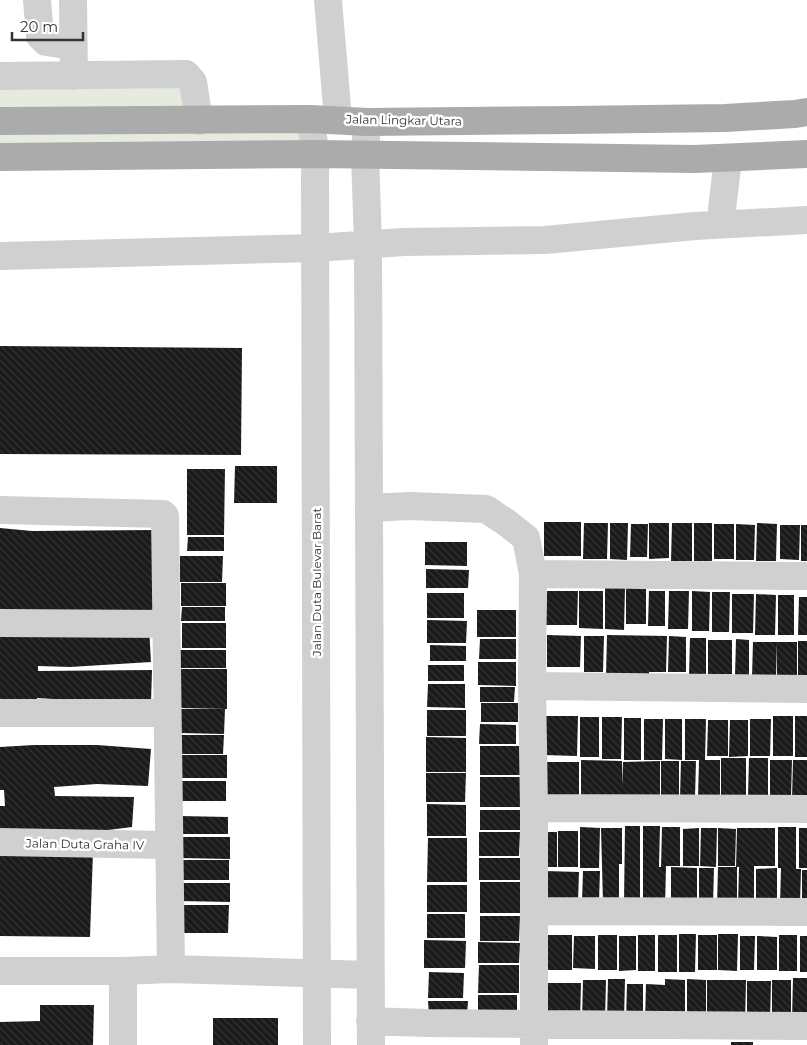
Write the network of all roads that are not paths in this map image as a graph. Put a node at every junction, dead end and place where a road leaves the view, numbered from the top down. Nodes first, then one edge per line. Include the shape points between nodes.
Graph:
1 (37, 0) edge
2 (72, 0) edge
3 (328, 0) edge
4 (73, 46) junction
5 (0, 76) edge
6 (74, 76) junction
7 (807, 112) edge
8 (725, 118) junction
9 (310, 119) junction
10 (338, 119) junction
11 (199, 120) junction
12 (0, 121) edge
13 (367, 122) junction
14 (807, 154) edge
15 (0, 157) edge
16 (728, 159) junction
17 (365, 164) junction
18 (315, 165) junction
19 (807, 220) edge
20 (722, 224) junction
21 (368, 235) junction
22 (315, 239) junction
23 (0, 256) edge
24 (369, 508) junction
25 (0, 510) edge
26 (533, 574) junction
27 (807, 576) edge
28 (0, 623) edge
29 (166, 624) junction
30 (532, 686) junction
31 (807, 689) edge
32 (0, 713) edge
33 (167, 713) junction
34 (534, 808) junction
35 (807, 809) edge
36 (0, 842) edge
37 (169, 845) junction
38 (534, 911) junction
39 (807, 912) edge
40 (171, 969) junction
41 (0, 971) edge
42 (123, 971) junction
43 (322, 974) junction
44 (366, 974) junction
45 (807, 1026) edge
46 (370, 1033) edge
47 (534, 1034) edge
48 (123, 1045) edge
49 (317, 1045) edge

1 - 4 street via 40,36 46,42
2 - 4 street
3 - 10 street
4 - 6 street
5 - 6 street
6 - 11 street via 186,74 193,82
7 - 8 main road, Jalan Lingkar Utara
8 - 13 main road, Jalan Lingkar Utara
8 - 16 main road
9 - 10 main road, Jalan Lingkar Utara
9 - 11 main road, Jalan Lingkar Utara
9 - 18 street, Jalan Duta Bulevar Barat
10 - 13 main road, Jalan Lingkar Utara
11 - 12 main road, Jalan Lingkar Utara
13 - 17 street
14 - 16 main road
15 - 18 main road
16 - 17 main road
16 - 20 street
17 - 18 main road
17 - 21 street
18 - 22 street, Jalan Duta Bulevar Barat
19 - 20 street
20 - 21 street via 545,240
21 - 22 street
21 - 24 street
22 - 23 street
22 - 43 street, Jalan Duta Bulevar Barat
24 - 26 street via 486,509 526,538
24 - 44 street
25 - 29 street via 163,514 166,520
26 - 27 street
26 - 30 street
28 - 29 street
29 - 33 street
30 - 31 street
30 - 34 street
32 - 33 street
33 - 37 street
34 - 35 street
34 - 38 street
36 - 37 street, Jalan Duta Graha IV
37 - 40 street
38 - 39 street
38 - 47 street
40 - 42 street
40 - 43 street
41 - 42 street
42 - 48 street
43 - 44 street
43 - 49 street, Jalan Duta Bulevar Barat
44 - 46 street
45 - 47 street
46 - 47 street

